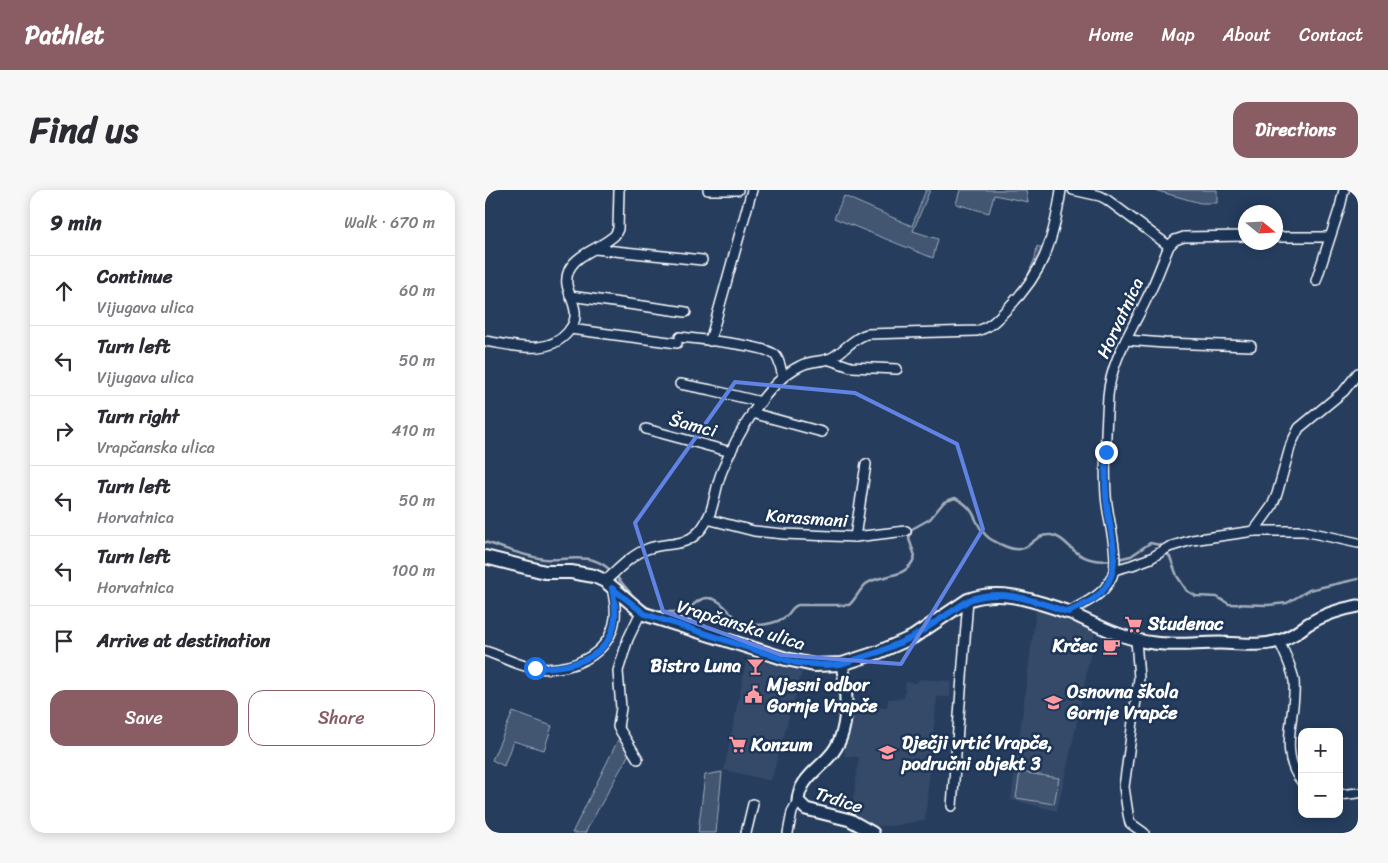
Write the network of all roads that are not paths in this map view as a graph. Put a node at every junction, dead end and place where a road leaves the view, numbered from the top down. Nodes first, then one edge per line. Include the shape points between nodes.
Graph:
1 (619, 190) edge
2 (708, 190) edge
3 (738, 190) edge
4 (751, 190) edge
5 (1061, 190) edge
6 (1073, 190) edge
7 (1344, 190) edge
8 (1238, 236) edge
9 (1283, 236) edge
10 (1329, 237) junction
11 (1169, 246) junction
12 (595, 249) junction
13 (702, 260) dead end
14 (1316, 281) dead end
15 (570, 296) junction
16 (687, 312) dead end
17 (570, 329) junction
18 (1127, 340) junction
19 (485, 341) edge
20 (711, 341) junction
21 (1251, 346) dead end
22 (827, 359) junction
23 (897, 369) dead end
24 (1358, 373) edge
25 (783, 376) junction
26 (680, 384) dead end
27 (761, 402) junction
28 (752, 413) junction
29 (647, 429) dead end
30 (822, 432) dead end
31 (731, 452) junction
32 (866, 464) dead end
33 (707, 519) junction
34 (906, 531) dead end
35 (1254, 531) junction
36 (855, 537) junction
37 (1358, 544) edge
38 (485, 557) edge
39 (1114, 562) junction
40 (610, 580) junction
41 (969, 600) junction
42 (1358, 606) edge
43 (641, 612) junction
44 (1068, 612) junction
45 (1137, 640) junction
46 (1279, 641) junction
47 (485, 651) edge
48 (841, 664) junction
49 (639, 759) dead end
50 (1298, 777) edge
51 (1358, 793) edge
52 (1343, 795) edge
53 (798, 801) junction
54 (753, 804) dead end
55 (951, 806) dead end
56 (746, 833) edge
57 (788, 833) edge
58 (873, 833) edge
59 (1144, 833) edge

1 - 12 street via 617,233
2 - 3 street
4 - 20 street
5 - 22 street via 1055,227 1044,260 1021,294 992,324 977,331 867,334
6 - 11 street via 1106,199
7 - 10 street
8 - 11 street via 1184,237
9 - 10 street
10 - 14 street
11 - 18 street, Horvatnica
12 - 13 street
12 - 15 street via 571,267 567,284
15 - 16 street
15 - 17 street via 575,319
17 - 19 street via 559,341 542,348
17 - 20 street
18 - 21 street
18 - 39 street, Horvatnica via 1117,359 1108,396 1106,495
20 - 25 street via 739,344 771,353 778,359
22 - 23 street via 851,367
22 - 25 street via 807,362
24 - 35 street via 1344,391 1299,428 1272,506
25 - 27 street
26 - 27 street
27 - 28 street
28 - 30 street
28 - 31 street
29 - 31 street, Šamci
31 - 33 street via 718,479
32 - 36 street
33 - 36 street, Karasmani via 764,532
33 - 40 street via 687,541 646,549 628,560
34 - 36 street, Karasmani
35 - 37 street via 1304,531
35 - 39 street via 1192,540 1132,565
38 - 40 main road, Vrapčanska ulica via 545,572 571,572
39 - 44 street via 1110,580 1103,590 1092,600
40 - 43 main road, Vrapčanska ulica
40 - 47 street via 615,618 611,635 604,646 578,663 535,668
41 - 44 main road, Vrapčanska ulica via 1007,595
41 - 48 main road, Vrapčanska ulica via 913,637
41 - 55 street
42 - 46 street, Vrapčanska ulica via 1328,614
43 - 48 main road, Vrapčanska ulica via 798,663
43 - 49 street via 628,639 619,671 619,727
44 - 45 street, Vrapčanska ulica
45 - 46 street, Vrapčanska ulica via 1252,646
45 - 59 street via 1139,678 1124,787 1130,822
46 - 50 street via 1293,677 1290,754
48 - 53 street, Trdice via 845,689 841,738 834,751 802,786
51 - 52 street
53 - 57 street
53 - 58 street, Trdice via 806,809 850,820
54 - 56 street

